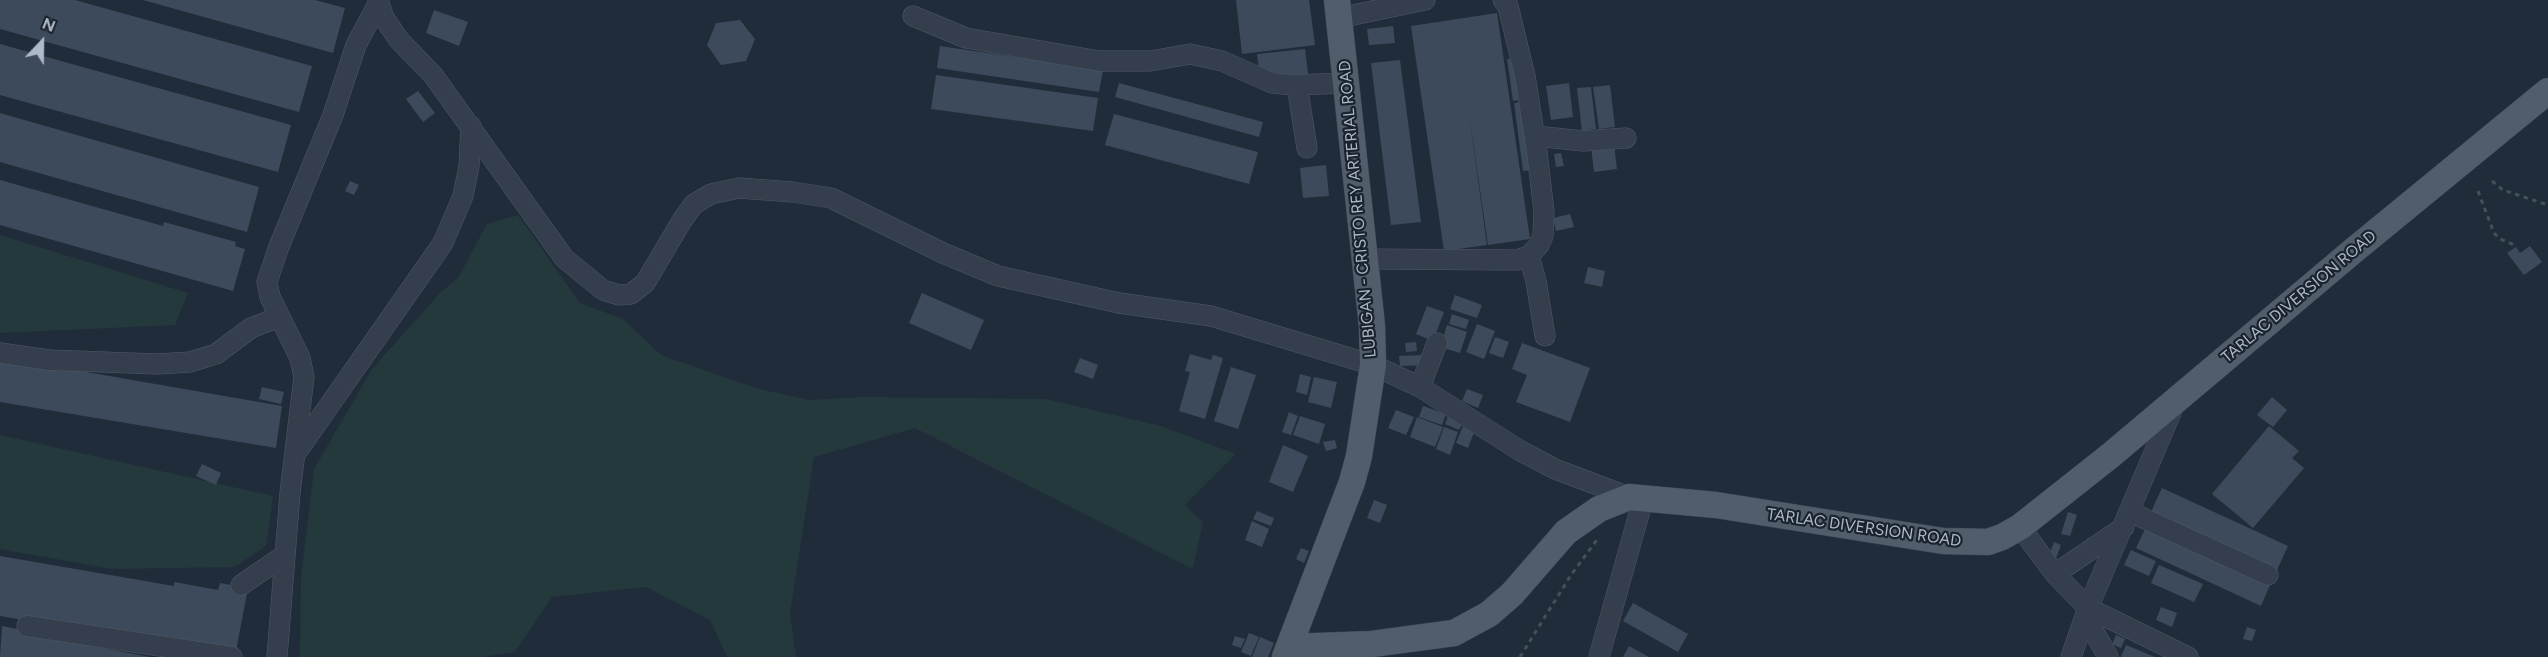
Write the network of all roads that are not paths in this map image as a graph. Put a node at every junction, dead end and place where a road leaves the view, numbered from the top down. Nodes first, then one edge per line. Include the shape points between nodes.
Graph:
1 (1425, 0) edge
2 (1503, 0) edge
3 (378, 1) edge
4 (1338, 9) edge
5 (913, 16) dead end
6 (1347, 83) junction
7 (1297, 85) junction
8 (2548, 91) edge
9 (471, 126) junction
10 (1535, 136) junction
11 (1626, 138) dead end
12 (1307, 148) dead end
13 (1529, 256) junction
14 (1365, 259) junction
15 (279, 317) junction
16 (1545, 336) dead end
17 (1437, 343) dead end
18 (0, 353) edge
19 (1373, 365) junction
20 (1420, 387) junction
21 (2177, 399) junction
22 (294, 456) junction
23 (1636, 496) junction
24 (2127, 520) junction
25 (2019, 527) junction
26 (285, 555) junction
27 (2055, 574) junction
28 (2268, 575) dead end
29 (241, 585) dead end
30 (2086, 612) junction
31 (27, 626) dead end
32 (1287, 652) edge
33 (275, 656) edge
34 (232, 657) edge
35 (1599, 657) edge
36 (2071, 657) edge
37 (2108, 657) edge
38 (2188, 657) edge

1 - 4 street
2 - 10 street via 1508,6 1525,76
3 - 9 street via 399,40 433,75
3 - 15 street via 270,268 267,282
4 - 6 main road, LUBIGAN - CRISTO REY ARTERIAL ROAD
5 - 7 street via 966,38 1099,61 1203,55 1272,83
6 - 7 street
6 - 14 main road, LUBIGAN - CRISTO REY ARTERIAL ROAD
7 - 12 street
8 - 21 main road, TARLAC DIVERSION ROAD
9 - 19 street via 564,258 591,283 619,295 631,294 645,283 694,204 711,194 739,188 793,192 831,198 998,276 1119,303 1211,315
9 - 22 street via 463,196 442,243
10 - 11 street via 1584,141
10 - 13 street via 1543,236
13 - 14 street via 1464,262
13 - 16 street
14 - 19 main road, LUBIGAN - CRISTO REY ARTERIAL ROAD
15 - 18 street via 251,328 216,354 190,362 50,360
15 - 22 street via 300,358 304,377
17 - 20 street
19 - 20 street
19 - 32 main road, LUBIGAN - CRISTO REY ARTERIAL ROAD via 1359,456
20 - 23 street via 1546,464
21 - 24 street
21 - 25 main road, TARLAC DIVERSION ROAD
22 - 26 street
23 - 25 main road, TARLAC DIVERSION ROAD via 1969,543 1988,542
23 - 32 main road via 1599,509 1566,532 1490,614 1454,633
23 - 35 street
24 - 27 street
24 - 28 street
24 - 30 street
25 - 27 street
26 - 29 street
26 - 33 street
27 - 30 street
30 - 36 street
30 - 37 street
30 - 38 street
31 - 34 street

